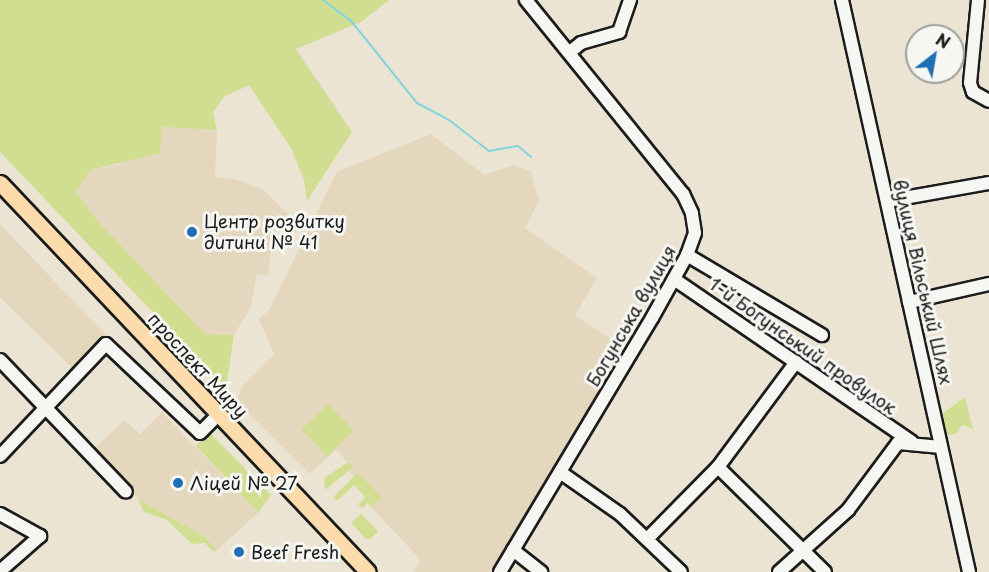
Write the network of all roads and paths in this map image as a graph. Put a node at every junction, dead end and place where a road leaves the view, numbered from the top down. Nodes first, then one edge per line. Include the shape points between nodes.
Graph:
1 (526, 0) edge
2 (630, 0) edge
3 (842, 0) edge
4 (978, 0) edge
5 (570, 52) junction
6 (989, 101) edge
7 (0, 183) edge
8 (989, 183) edge
9 (887, 201) junction
10 (687, 255) junction
11 (674, 279) junction
12 (989, 284) edge
13 (909, 302) junction
14 (822, 335) dead end
15 (0, 360) edge
16 (796, 362) junction
17 (46, 408) junction
18 (218, 415) junction
19 (912, 442) junction
20 (941, 447) junction
21 (0, 456) edge
22 (718, 467) junction
23 (560, 472) junction
24 (126, 492) dead end
25 (0, 514) edge
26 (648, 538) junction
27 (802, 549) junction
28 (513, 550) junction
29 (0, 571) edge
30 (368, 572) edge
31 (500, 572) edge
32 (541, 572) edge
33 (681, 572) edge
34 (779, 572) edge
35 (825, 572) edge
36 (969, 572) edge

1 - 5 street, Богунська вулиця
2 - 5 street via 619,32 581,43
3 - 9 street, вулиця Вільський Шлях
4 - 6 street via 970,83 973,92
5 - 10 street, Богунська вулиця via 683,194 692,213 695,233
7 - 18 main road, проспект Миру
8 - 9 street
9 - 13 street, вулиця Вільський Шлях
10 - 11 street, Богунська вулиця
10 - 14 street
11 - 16 street, 1-й Богунський провулок
11 - 23 street, Богунська вулиця
12 - 13 street
13 - 20 street, вулиця Вільський Шлях
15 - 17 street
16 - 19 street, 1-й Богунський провулок
16 - 22 street
17 - 18 street via 106,344 200,433
17 - 21 street
17 - 24 street
18 - 30 main road, проспект Миру
19 - 20 street
19 - 27 street via 898,443 848,510 809,548
20 - 36 street, вулиця Вільський Шлях
22 - 26 street
22 - 27 street
23 - 26 street
23 - 28 street, Богунська вулиця
25 - 29 street via 40,536
26 - 33 street
27 - 34 street
27 - 35 street
28 - 31 street, Богунська вулиця
28 - 32 street

